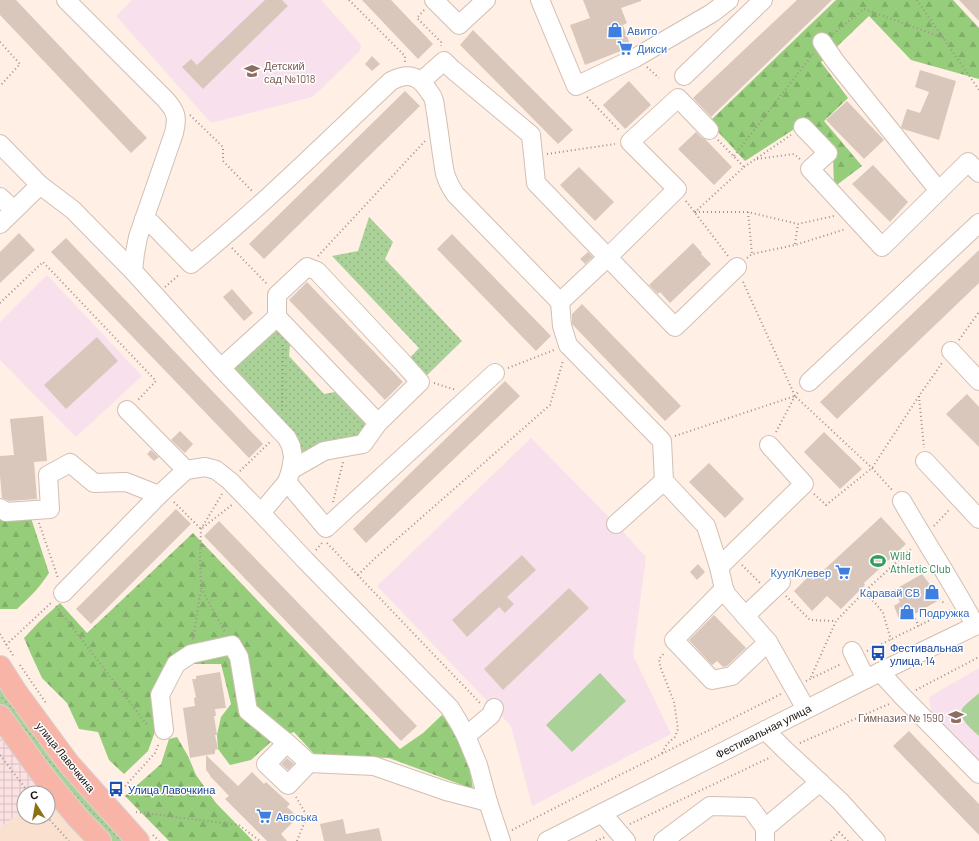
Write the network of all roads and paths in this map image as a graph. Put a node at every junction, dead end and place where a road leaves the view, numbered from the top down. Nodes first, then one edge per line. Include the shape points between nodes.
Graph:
1 (66, 0) edge
2 (349, 0) edge
3 (434, 0) edge
4 (486, 0) edge
5 (540, 0) edge
6 (728, 0) edge
7 (763, 0) edge
8 (917, 0) edge
9 (0, 42) edge
10 (822, 42) dead end
11 (444, 61) junction
12 (684, 76) dead end
13 (413, 78) junction
14 (0, 86) edge
15 (576, 86) junction
16 (979, 90) edge
17 (438, 126) junction
18 (803, 127) joint
19 (709, 130) joint
20 (630, 142) junction
21 (0, 144) edge
22 (534, 156) junction
23 (756, 160) junction
24 (744, 167) junction
25 (810, 169) junction
26 (979, 173) edge
27 (40, 185) junction
28 (677, 189) junction
29 (939, 191) junction
30 (0, 197) edge
31 (14, 210) junction
32 (695, 212) junction
33 (748, 212) junction
34 (835, 216) dead end
35 (144, 219) junction
36 (979, 223) edge
37 (0, 224) edge
38 (798, 224) junction
39 (860, 224) junction
40 (223, 238) junction
41 (794, 245) junction
42 (752, 254) junction
43 (608, 257) junction
44 (192, 264) junction
45 (307, 267) junction
46 (736, 267) junction
47 (133, 270) junction
48 (156, 295) junction
49 (277, 295) junction
50 (560, 302) junction
51 (0, 303) edge
52 (979, 312) edge
53 (280, 320) junction
54 (568, 344) junction
55 (951, 351) junction
56 (222, 368) junction
57 (495, 373) joint
58 (979, 381) edge
59 (433, 382) dead end
60 (804, 387) joint
61 (471, 395) junction
62 (795, 396) junction
63 (919, 396) junction
64 (127, 410) joint
65 (378, 423) junction
66 (281, 431) junction
67 (662, 441) junction
68 (769, 445) joint
69 (347, 447) junction
70 (926, 461) joint
71 (872, 468) junction
72 (186, 470) junction
73 (289, 476) junction
74 (230, 481) junction
75 (664, 481) junction
76 (804, 484) junction
77 (161, 493) junction
78 (244, 496) junction
79 (960, 499) junction
80 (902, 501) joint
81 (0, 508) edge
82 (35, 510) junction
83 (261, 513) junction
84 (979, 519) edge
85 (616, 524) dead end
86 (326, 528) junction
87 (201, 529) junction
88 (923, 538) junction
89 (719, 567) junction
90 (358, 575) junction
91 (781, 582) dead end
92 (201, 588) junction
93 (724, 590) junction
94 (63, 592) joint
95 (864, 592) junction
96 (964, 604) junction
97 (913, 614) dead end
98 (745, 616) junction
99 (977, 624) edge
100 (919, 626) junction
101 (0, 634) edge
102 (674, 640) junction
103 (891, 640) junction
104 (768, 642) junction
105 (6, 645) junction
106 (232, 645) junction
107 (191, 654) junction
108 (853, 654) junction
109 (979, 657) edge
110 (11, 663) edge
111 (873, 675) junction
112 (810, 678) junction
113 (794, 687) junction
114 (903, 697) junction
115 (46, 702) dead end
116 (806, 709) junction
117 (493, 712) joint
118 (0, 716) edge
119 (157, 730) junction
120 (765, 730) junction
121 (466, 736) junction
122 (287, 743) junction
123 (785, 750) junction
124 (662, 753) junction
125 (0, 755) edge
126 (309, 764) junction
127 (979, 774) edge
128 (820, 782) junction
129 (23, 785) edge
130 (288, 785) junction
131 (115, 797) dead end
132 (488, 802) junction
133 (602, 813) junction
134 (136, 817) dead end
135 (632, 824) dead end
136 (54, 825) edge
137 (765, 834) edge
138 (144, 836) edge
139 (603, 838) dead end
140 (500, 839) edge
141 (69, 841) edge
142 (100, 841) edge
143 (160, 841) edge
144 (260, 841) edge
145 (297, 841) edge
146 (547, 841) edge
147 (596, 841) edge
148 (626, 841) edge
149 (663, 841) edge
150 (831, 841) edge
151 (848, 841) edge
152 (876, 841) edge

1 - 35 street via 165,99 176,115 174,133
2 - 13 path via 405,56
3 - 4 street via 459,25
3 - 11 path via 416,18 440,42
5 - 15 street
6 - 15 street via 712,13 635,58
7 - 12 street
8 - 16 path
9 - 14 path via 20,64
10 - 29 street
11 - 13 street via 426,77
11 - 22 street via 532,135
13 - 17 street via 425,85 433,98
13 - 40 street via 399,77 391,81
15 - 20 path
17 - 45 path
17 - 50 street via 444,169 454,194
18 - 23 path
18 - 25 street via 828,153
19 - 20 street via 678,98
19 - 24 path
20 - 22 path
20 - 28 street
21 - 27 street
22 - 43 street via 536,183
23 - 24 path
23 - 25 path via 794,154
24 - 32 path
25 - 39 street
26 - 29 street via 968,162
27 - 31 street
27 - 47 street via 73,210
28 - 32 path
28 - 43 street
29 - 39 street via 882,247
30 - 31 street
31 - 37 street
32 - 33 path
32 - 46 path
33 - 38 path
33 - 42 path
34 - 38 path
35 - 44 street
35 - 47 street via 138,237
36 - 60 street
38 - 41 path
39 - 41 path
40 - 44 street
40 - 49 path
41 - 42 path
42 - 46 path
43 - 46 street via 675,327
43 - 50 street
44 - 48 path
45 - 49 street
45 - 65 street via 316,272 420,382
46 - 62 path
47 - 48 street
48 - 56 street
49 - 53 street
50 - 54 street via 562,326
51 - 64 path via 43,262 156,381
52 - 55 path
53 - 56 street
53 - 65 street
53 - 66 path
54 - 57 path
54 - 67 street
54 - 90 path via 550,405
55 - 58 street
55 - 63 path
56 - 66 street
57 - 61 street
59 - 61 path
60 - 62 path
61 - 86 street
62 - 67 path
62 - 68 path
62 - 71 path
63 - 70 path
63 - 71 path
64 - 72 street
65 - 69 street via 363,444
66 - 73 street via 291,446 293,457
66 - 74 path
67 - 75 street
68 - 76 street
69 - 73 street via 324,451
69 - 86 path
70 - 79 street
71 - 76 path via 826,505
71 - 80 path
72 - 74 street via 206,467 216,470
72 - 77 street
73 - 83 street
73 - 86 street
74 - 78 street
74 - 87 path
75 - 85 street
75 - 89 street via 706,526
76 - 89 street
77 - 82 street via 126,482 94,483 70,463 48,474 50,509
77 - 87 path
77 - 94 street
78 - 83 street
78 - 87 path
79 - 84 street
79 - 88 path
80 - 88 street
81 - 82 street via 6,512
82 - 94 path
83 - 121 street via 450,708
86 - 90 path via 324,540
87 - 92 path
88 - 95 path
88 - 96 street
89 - 93 street
90 - 117 path
91 - 98 street
92 - 106 path
92 - 107 path
93 - 98 street
93 - 102 street
95 - 103 path via 883,613
95 - 112 path via 836,621
96 - 99 street
96 - 100 path
97 - 100 path
98 - 104 street
99 - 111 street, Фестивальная улица
100 - 103 path
101 - 105 path
102 - 104 street via 712,680 732,676
102 - 124 path via 659,659 674,702 678,729
103 - 108 path
104 - 113 street
105 - 110 path
105 - 119 path via 52,602
106 - 107 street
106 - 122 street via 239,657 248,710
107 - 119 street via 176,664 160,695
108 - 111 street
108 - 112 path
109 - 114 path
110 - 115 path
110 - 138 main road, улица Лавочкина via 16,692 69,764
111 - 114 street
111 - 116 street, Фестивальная улица
112 - 113 path
113 - 116 street
113 - 124 path
114 - 123 path
114 - 127 street
116 - 120 street, Фестивальная улица
117 - 121 street
118 - 142 main road via 44,777
119 - 131 path via 155,753
120 - 123 street
120 - 133 street, Фестивальная улица
121 - 132 street via 478,765
122 - 126 street
122 - 130 street via 266,764
123 - 128 street
123 - 135 path
124 - 140 path
125 - 129 path
126 - 130 street
126 - 132 street via 374,766 446,791
128 - 137 street
128 - 152 street
130 - 145 path via 307,816
132 - 140 street
133 - 146 street, Фестивальная улица
133 - 148 street
134 - 144 path via 132,812 240,825
136 - 141 path
137 - 149 street via 750,807 710,806
138 - 143 path
139 - 147 path
150 - 151 path via 839,832

